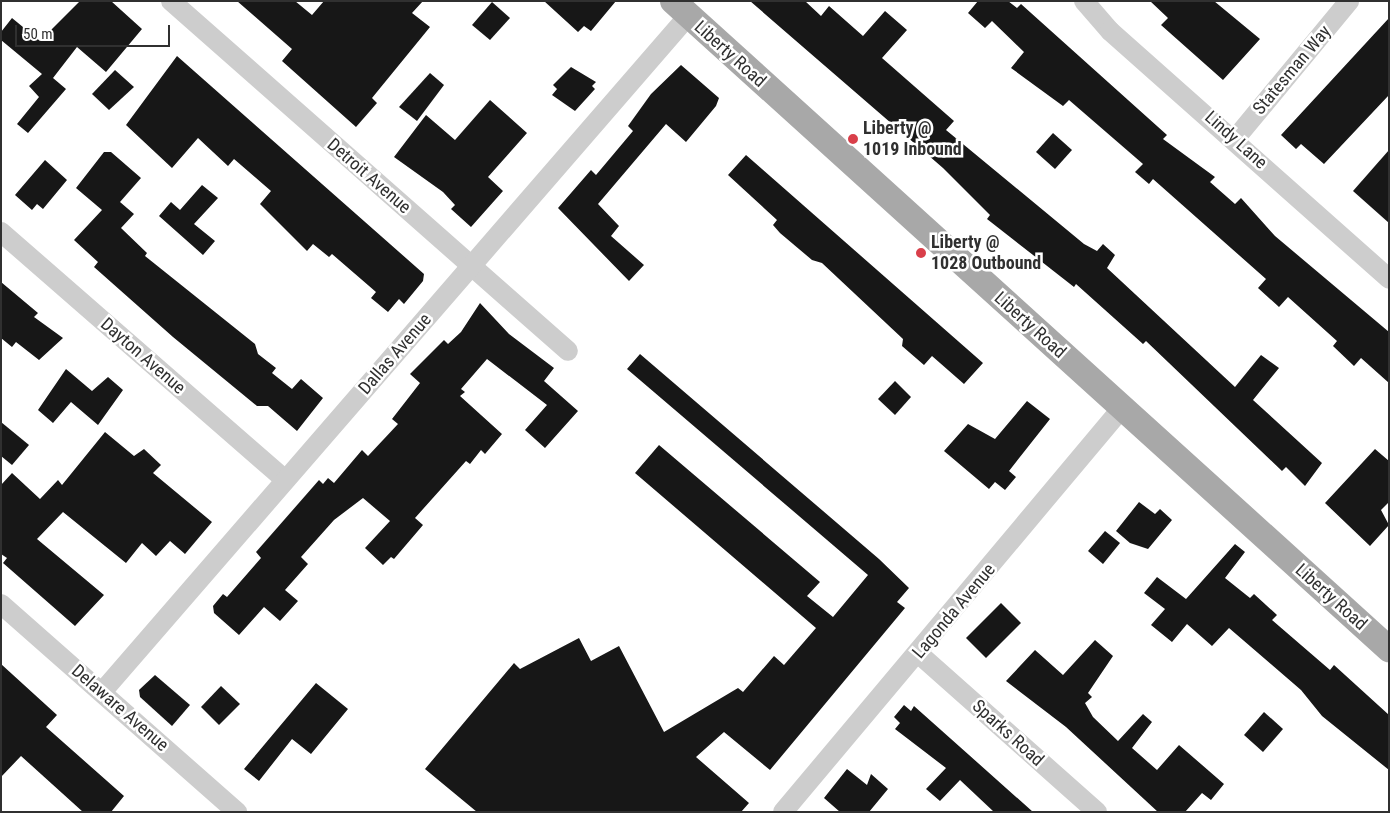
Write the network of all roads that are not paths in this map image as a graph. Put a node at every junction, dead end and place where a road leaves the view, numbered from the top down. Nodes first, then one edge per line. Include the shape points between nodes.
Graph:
1 (171, 1) edge
2 (1084, 1) edge
3 (1349, 1) edge
4 (681, 9) edge
5 (1235, 138) junction
6 (1, 232) edge
7 (471, 266) junction
8 (1389, 279) edge
9 (568, 351) dead end
10 (1122, 408) junction
11 (285, 480) junction
12 (1, 604) edge
13 (1389, 649) edge
14 (919, 654) junction
15 (102, 692) junction
16 (238, 812) edge
17 (783, 812) edge
18 (1097, 812) edge

1 - 7 street, Detroit Avenue
2 - 5 street, Lindy Lane via 1110,31
3 - 5 street, Statesman Way
4 - 7 street, Dallas Avenue
4 - 10 main road, Liberty Road
5 - 8 street, Lindy Lane
6 - 11 street, Dayton Avenue
7 - 9 street, Detroit Avenue
7 - 11 street, Dallas Avenue
10 - 13 main road, Liberty Road
10 - 14 street, Lagonda Avenue
11 - 15 street, Dallas Avenue
12 - 15 street, Delaware Avenue
14 - 17 street, Lagonda Avenue
14 - 18 street, Sparks Road
15 - 16 street, Delaware Avenue

